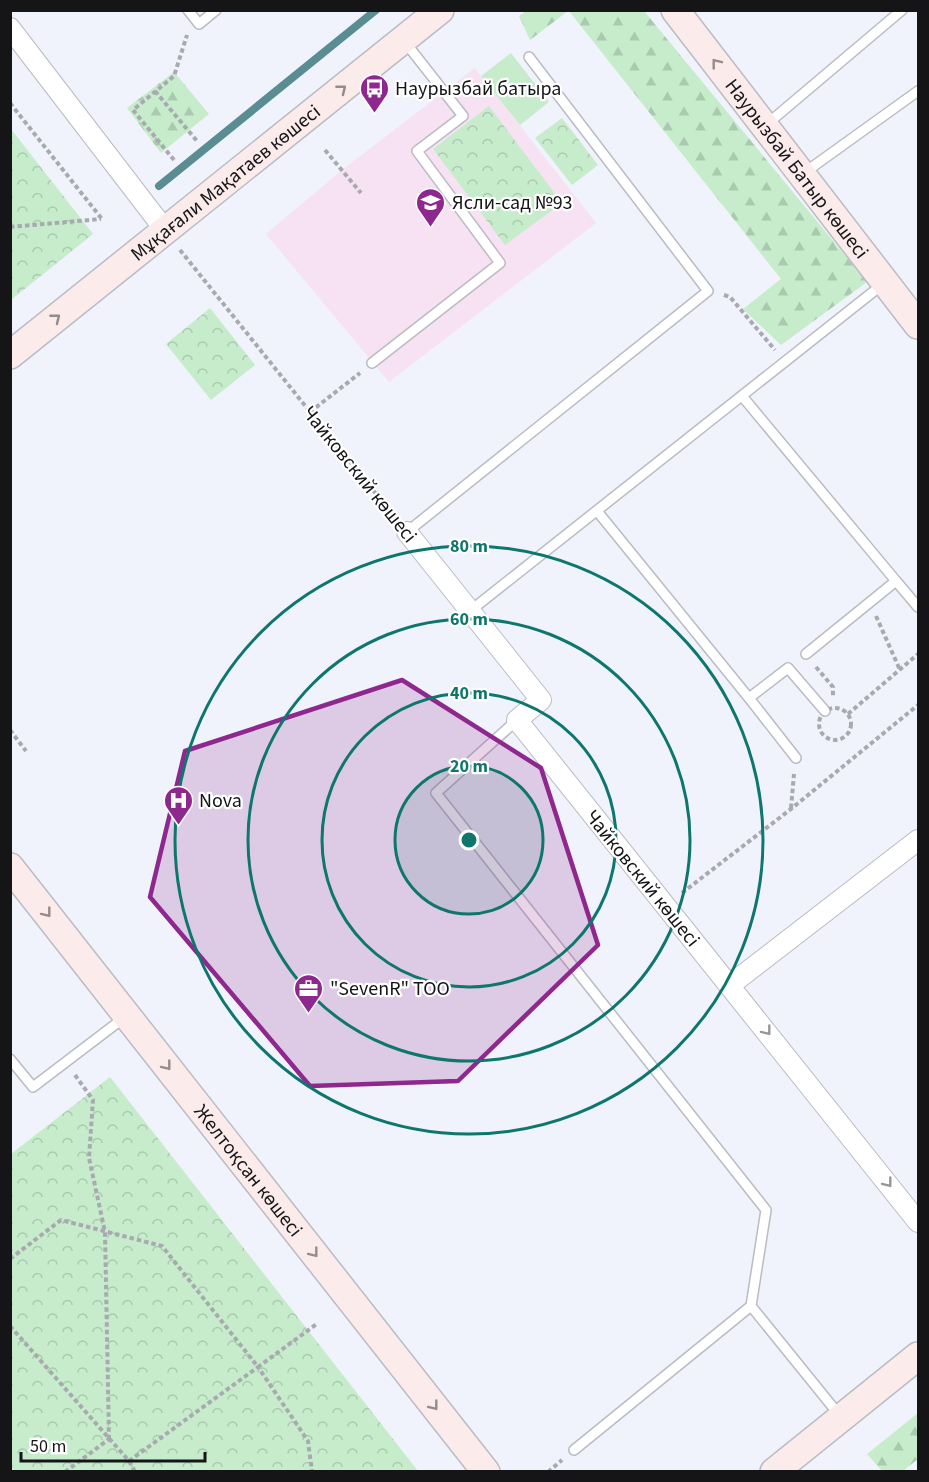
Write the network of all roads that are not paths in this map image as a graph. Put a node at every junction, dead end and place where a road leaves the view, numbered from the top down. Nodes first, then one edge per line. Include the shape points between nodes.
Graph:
1 (216, 10) edge
2 (440, 10) edge
3 (675, 10) edge
4 (902, 10) edge
5 (190, 13) edge
6 (10, 28) edge
7 (403, 40) junction
8 (529, 57) dead end
9 (918, 91) edge
10 (764, 126) junction
11 (802, 175) junction
12 (165, 230) junction
13 (885, 282) junction
14 (918, 325) edge
15 (10, 355) edge
16 (372, 363) road end
17 (742, 396) junction
18 (597, 511) junction
19 (406, 532) joint
20 (896, 580) junction
21 (918, 607) edge
22 (470, 611) junction
23 (806, 654) road end
24 (749, 698) junction
25 (830, 709) road end
26 (517, 720) junction
27 (796, 758) road end
28 (918, 840) edge
29 (10, 867) edge
30 (730, 985) junction
31 (127, 1015) junction
32 (10, 1059) edge
33 (918, 1222) edge
34 (751, 1306) junction
35 (918, 1356) edge
36 (841, 1417) junction
37 (574, 1450) dead end
38 (486, 1472) edge
39 (774, 1472) edge

1 - 5 lane via 199,24
2 - 7 main road, Мұқағали Мақатаев көшесі
10 -> 3 main road, Наурызбай Батыр көшесі
4 - 10 lane
6 - 12 street
12 -> 7 main road, Мұқағали Мақатаев көшесі
7 - 16 lane via 463,116 417,151 500,263
8 - 19 lane via 708,291
9 - 11 lane
10 - 11 main road, Наурызбай Батыр көшесі
11 - 13 main road, Наурызбай Батыр көшесі
15 -> 12 main road, Мұқағали Мақатаев көшесі
13 - 14 main road, Наурызбай Батыр көшесі
13 - 17 lane
17 - 18 lane
17 - 20 lane
18 - 22 lane
18 - 24 lane
19 - 22 street, Чайковский көшесі
20 - 21 lane
20 - 23 lane
22 - 26 street, Чайковский көшесі via 541,700
24 - 25 lane via 788,668
24 - 27 lane
26 - 30 street, Чайковский көшесі
26 - 34 lane via 436,793 766,1210
28 - 30 street
29 -> 31 main road, Желтоқсан көшесі
30 -> 33 street, Чайковский көшесі
31 - 32 lane via 33,1087
31 -> 38 main road, Желтоқсан көшесі
34 - 36 lane
34 - 37 lane
35 - 36 main road
36 - 39 main road

